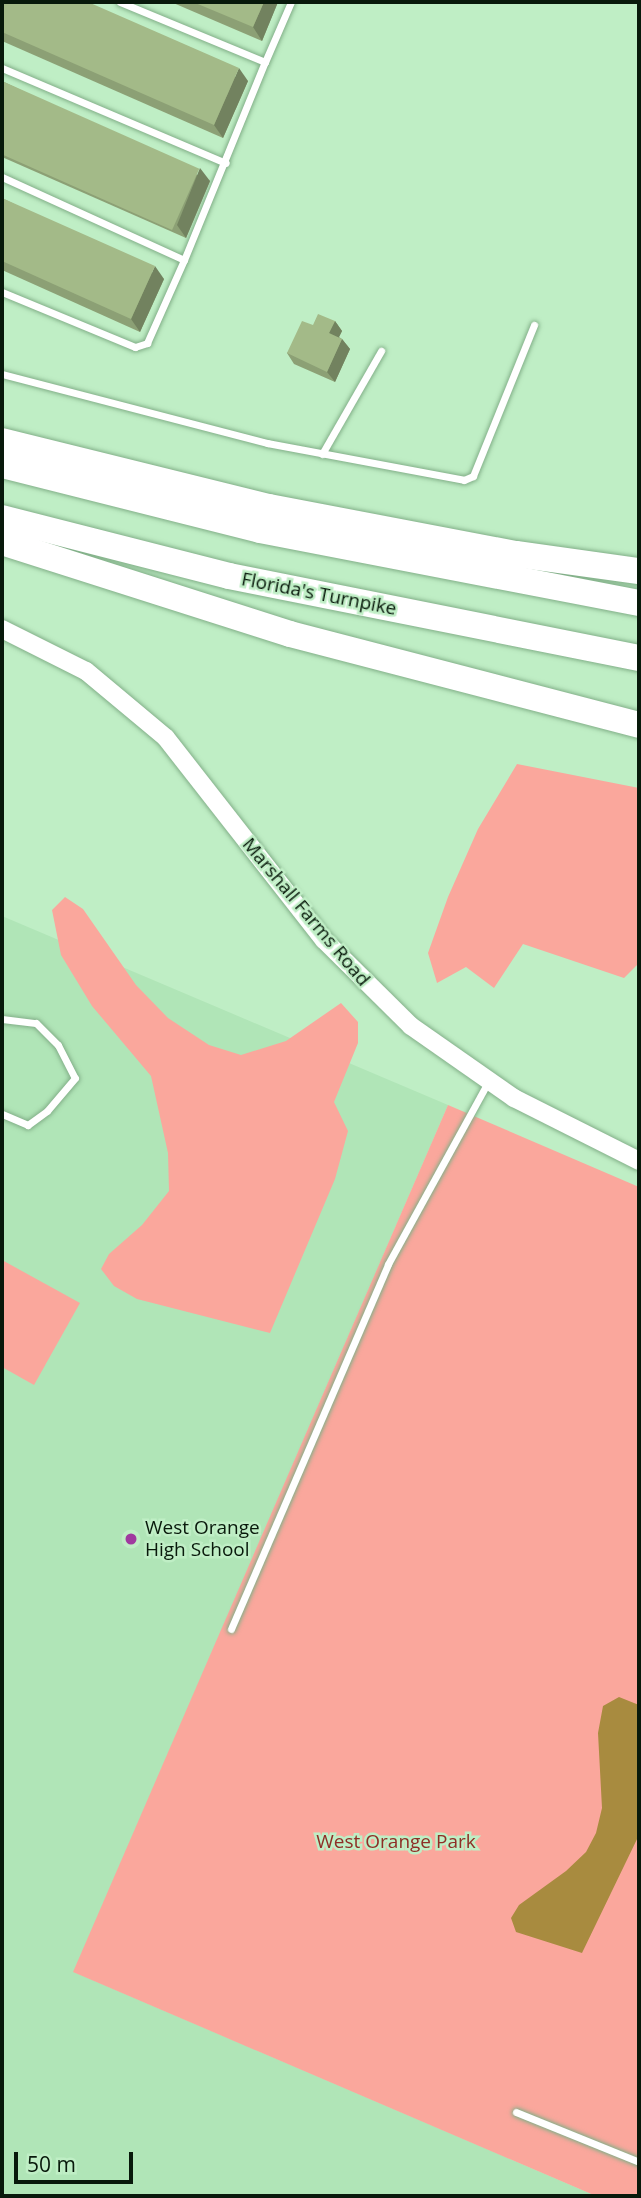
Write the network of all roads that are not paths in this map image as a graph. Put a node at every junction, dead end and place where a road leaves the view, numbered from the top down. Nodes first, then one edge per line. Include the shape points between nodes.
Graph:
1 (120, 2) edge
2 (291, 2) edge
3 (265, 62) junction
4 (2, 68) edge
5 (226, 163) junction
6 (2, 177) edge
7 (184, 260) junction
8 (2, 292) edge
9 (534, 325) dead end
10 (382, 351) dead end
11 (2, 374) edge
12 (2, 441) edge
13 (322, 454) junction
14 (2, 465) edge
15 (2, 518) edge
16 (2, 542) edge
17 (639, 571) edge
18 (639, 603) edge
19 (2, 629) edge
20 (639, 658) edge
21 (639, 725) edge
22 (2, 1019) edge
23 (489, 1082) junction
24 (2, 1114) edge
25 (639, 1161) edge
26 (231, 1629) dead end
27 (516, 2112) dead end
28 (639, 2162) edge

1 - 3 lane
2 - 3 lane
3 - 5 lane
4 - 5 lane
5 - 7 lane
6 - 7 lane
7 - 8 lane via 147,343 135,347
9 - 13 lane via 473,476 464,480 436,477
10 - 13 lane
11 - 13 lane
12 - 17 highway via 269,507 516,554
14 - 18 highway via 260,530
15 - 20 highway, Florida's Turnpike via 229,576
16 - 21 highway via 303,637
19 - 23 street, Marshall Farms Road via 86,671 148,722 324,940 371,991
22 - 24 lane via 36,1023 58,1045 75,1078 47,1111 28,1125
23 - 25 street, Marshall Farms Road
23 - 26 lane via 388,1264
27 - 28 lane

